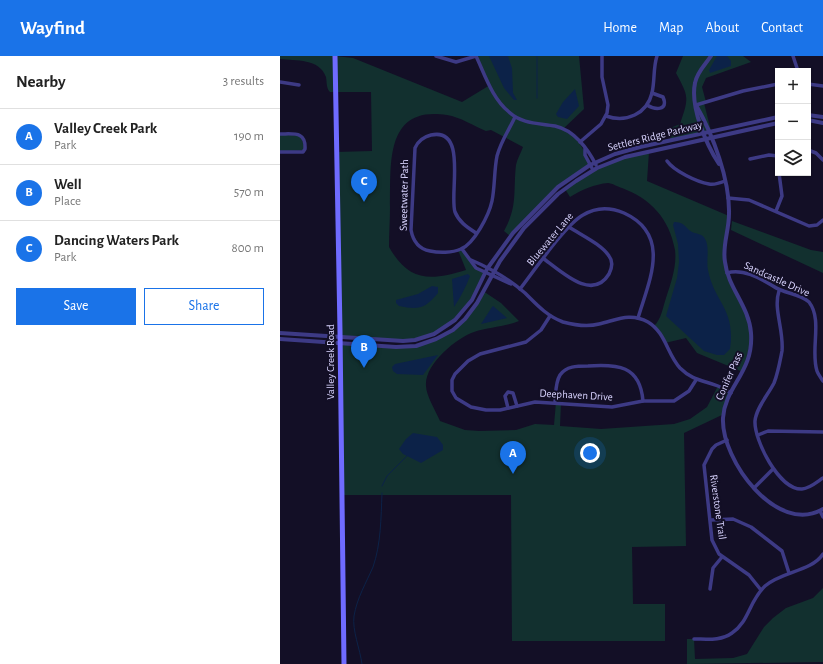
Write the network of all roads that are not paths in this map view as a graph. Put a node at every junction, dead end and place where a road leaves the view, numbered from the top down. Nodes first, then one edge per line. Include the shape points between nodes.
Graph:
1 (436, 56) edge
2 (476, 56) edge
3 (602, 56) edge
4 (657, 56) edge
5 (711, 56) edge
6 (793, 56) edge
7 (336, 57) edge
8 (797, 68) edge
9 (280, 82) edge
10 (811, 84) edge
11 (299, 85) dead end
12 (775, 85) edge
13 (823, 86) edge
14 (652, 93) junction
15 (647, 104) junction
16 (696, 105) junction
17 (811, 115) edge
18 (606, 116) junction
19 (515, 117) junction
20 (823, 117) edge
21 (775, 118) edge
22 (811, 121) edge
23 (823, 123) edge
24 (775, 124) edge
25 (706, 132) junction
26 (280, 134) edge
27 (709, 138) junction
28 (580, 142) junction
29 (811, 151) edge
30 (280, 152) edge
31 (775, 156) edge
32 (750, 159) dead end
33 (823, 160) edge
34 (667, 161) dead end
35 (592, 164) junction
36 (595, 169) junction
37 (779, 176) edge
38 (725, 181) junction
39 (728, 198) junction
40 (776, 211) junction
41 (823, 220) edge
42 (569, 227) junction
43 (476, 233) junction
44 (462, 248) junction
45 (544, 259) junction
46 (471, 260) junction
47 (487, 269) junction
48 (493, 271) junction
49 (485, 274) junction
50 (727, 274) junction
51 (491, 276) junction
52 (512, 284) junction
53 (520, 289) junction
54 (779, 291) junction
55 (550, 316) junction
56 (638, 318) junction
57 (280, 333) edge
58 (280, 339) edge
59 (340, 340) junction
60 (696, 380) junction
61 (823, 382) edge
62 (732, 393) junction
63 (643, 401) junction
64 (555, 402) junction
65 (517, 406) junction
66 (508, 408) junction
67 (823, 432) edge
68 (758, 435) junction
69 (727, 440) junction
70 (773, 469) junction
71 (823, 478) edge
72 (754, 488) junction
73 (821, 510) edge
74 (823, 518) edge
75 (710, 520) junction
76 (823, 554) edge
77 (722, 557) junction
78 (790, 572) junction
79 (710, 588) dead end
80 (761, 590) junction
81 (694, 639) dead end
82 (344, 664) edge

1 - 2 street via 456,62
2 - 19 street via 497,98
3 - 18 street via 602,77 608,105
4 - 14 street
5 - 16 street, Conifer Pass via 698,74 695,83
6 - 8 street
7 - 59 main road, Valley Creek Road
9 - 11 street
10 - 13 street
12 - 16 street
14 - 15 street
14 - 15 street via 663,97 663,106 655,109
15 - 18 street via 638,113 627,118
16 - 25 street, Conifer Pass
17 - 20 street
18 - 28 street via 601,124
19 - 28 street via 559,127
19 - 43 street via 503,138 498,154 491,206
21 - 25 street, Settlers Ridge Parkway
22 - 23 street
24 - 27 street, Settlers Ridge Parkway
25 - 27 street, Conifer Pass
25 - 35 street, Settlers Ridge Parkway via 640,147
26 - 30 street via 301,136 305,139 305,148 302,152
27 - 36 street, Settlers Ridge Parkway via 625,157
27 - 38 street, Conifer Pass
28 - 35 street via 589,152
29 - 33 street
31 - 32 street
34 - 38 street via 676,170 706,183
35 - 36 street
35 - 47 street, Settlers Ridge Parkway via 558,186 530,213
36 - 48 street, Settlers Ridge Parkway via 558,194 529,224
37 - 40 street via 782,196
38 - 39 street, Conifer Pass
39 - 40 street via 746,198
39 - 50 street, Conifer Pass via 729,221 724,250
40 - 41 street via 809,226 817,225
42 - 45 street, Bluewater Lane
42 - 45 street via 608,255 612,264 607,276 596,285 582,285
42 - 56 street, Bluewater Lane via 589,212 612,209 633,219 648,234 652,244 654,265
43 - 44 street
43 - 44 street, Sweetwater Path via 460,221 454,209 455,156 451,143 438,135 423,138 414,152 412,235 418,245 430,251 452,251
44 - 46 street
45 - 53 street, Bluewater Lane
46 - 47 street
46 - 49 street via 476,268
47 - 48 street
47 - 49 street, Settlers Ridge Parkway
48 - 51 street, Settlers Ridge Parkway
48 - 52 street
49 - 51 street
49 - 59 street, Settlers Ridge Parkway via 464,311 450,325 434,334 403,341
50 - 54 street, Sandcastle Drive via 736,271 745,273 767,282
50 - 62 street, Conifer Pass via 745,308 751,339 746,366
51 - 52 street
51 - 59 street, Settlers Ridge Parkway via 469,314 436,339 416,346 403,347
52 - 53 street
53 - 55 street
54 - 61 street, Sandcastle Drive via 802,298 814,309 817,324 816,367
54 - 68 street via 776,300 782,329 781,354 774,382 756,416 755,426
55 - 56 street via 568,323 589,326 626,316
55 - 66 street, Deephaven Drive via 541,330 526,342 474,357 453,377 452,391 461,402 481,410
56 - 60 street via 647,321 661,333 673,360
57 - 59 street, Settlers Ridge Parkway
58 - 59 street, Settlers Ridge Parkway
59 - 82 main road, Valley Creek Road
60 - 62 street
60 - 63 street, Deephaven Drive via 689,391 674,400
62 - 69 street, Conifer Pass via 724,416
63 - 64 street, Deephaven Drive via 612,407
63 - 64 street via 640,386 632,373 623,367 611,365 566,369 557,380
64 - 65 street, Deephaven Drive via 535,402
65 - 66 street, Deephaven Drive
65 - 66 street via 513,393 508,392 505,396
67 - 68 street via 768,431
68 - 70 street via 766,459
69 - 72 street, Conifer Pass via 740,471
69 - 75 street, Riverstone Trail via 712,449 704,465
70 - 71 street via 797,489 806,488
70 - 72 street
72 - 73 street, Conifer Pass via 783,512 792,515 809,515
73 - 74 street
75 - 77 street, Riverstone Trail via 712,540
75 - 78 street via 742,521 782,551
76 - 78 street via 812,565
77 - 79 street via 713,568
77 - 80 street, Riverstone Trail via 749,575
78 - 80 street
80 - 81 street via 751,603 744,620 733,633 721,638

